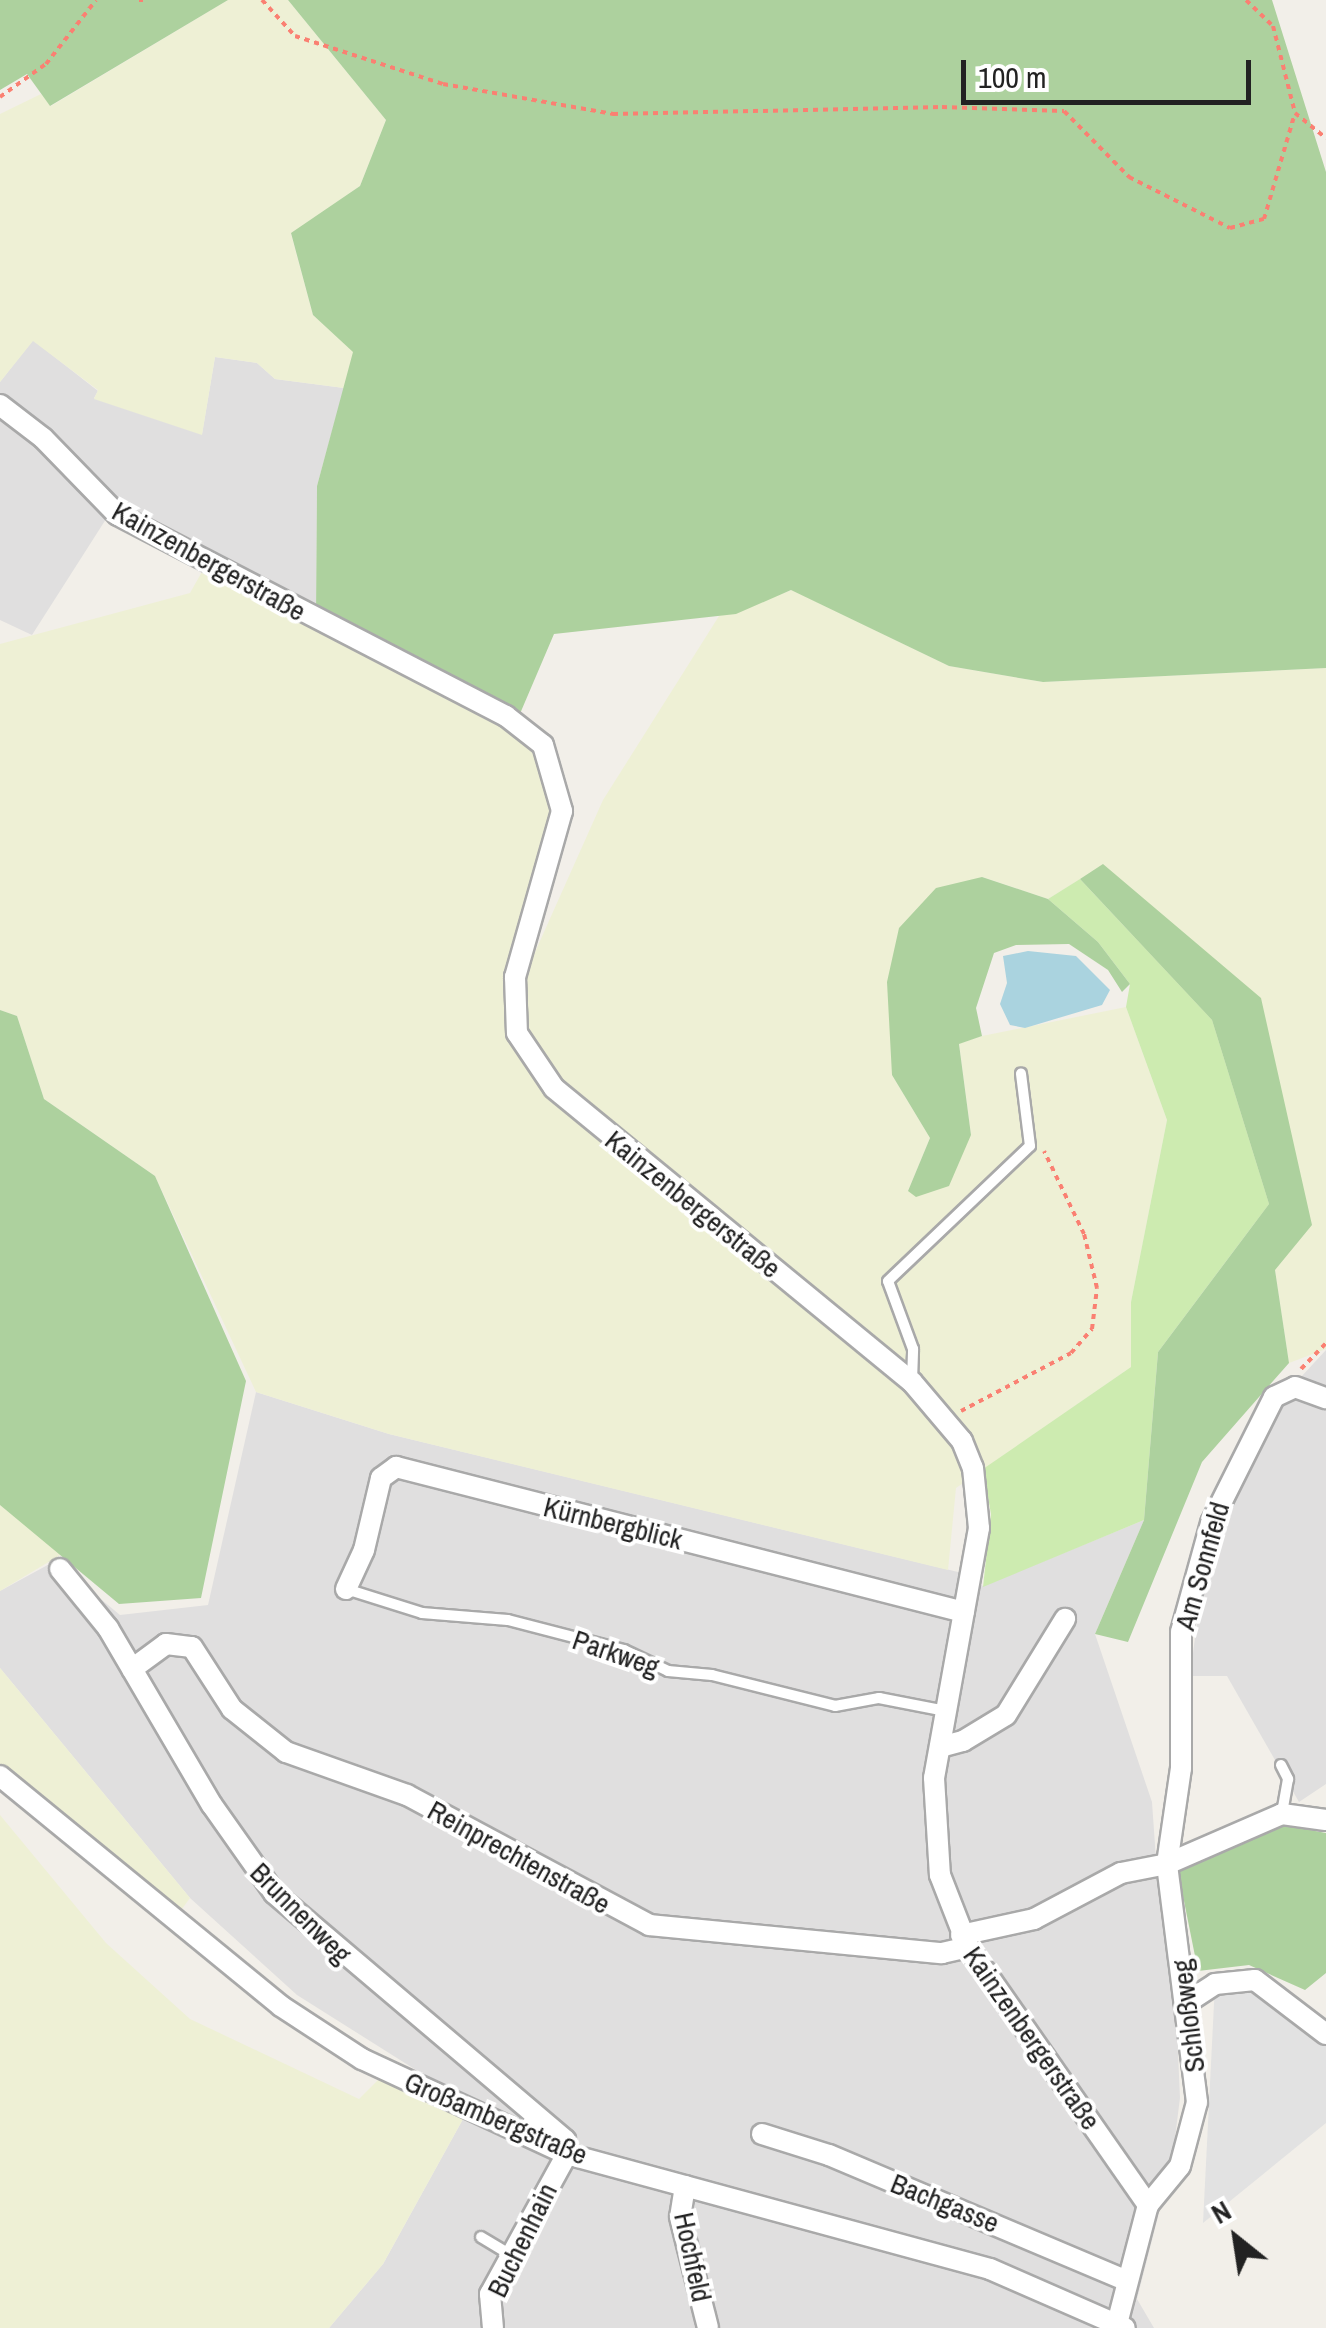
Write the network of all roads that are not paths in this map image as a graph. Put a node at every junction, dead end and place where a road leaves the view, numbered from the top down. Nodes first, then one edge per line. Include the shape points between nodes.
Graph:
1 (0, 406) edge
2 (1021, 1074) dead end
3 (912, 1382) junction
4 (1326, 1398) edge
5 (60, 1569) dead end
6 (346, 1589) joint
7 (964, 1612) junction
8 (1065, 1620) dead end
9 (132, 1669) junction
10 (946, 1710) junction
11 (940, 1747) junction
12 (1281, 1765) dead end
13 (0, 1776) edge
14 (1282, 1814) junction
15 (1326, 1820) edge
16 (1168, 1864) junction
17 (964, 1941) junction
18 (1189, 2001) junction
19 (1326, 2034) edge
20 (762, 2134) dead end
21 (567, 2154) junction
22 (685, 2186) junction
23 (1148, 2204) junction
24 (481, 2237) dead end
25 (511, 2255) junction
26 (1125, 2280) junction
27 (1122, 2324) edge
28 (493, 2328) edge
29 (708, 2328) edge

1 - 3 street, Kainzenbergerstraße via 130,523 534,735 552,763 562,811 515,977 513,1014 524,1050 569,1100
2 - 3 lane via 1030,1146 888,1281 913,1349
3 - 7 street, Kainzenbergerstraße via 949,1418 973,1468 978,1497
4 - 16 street, Am Sonnfeld via 1295,1388 1264,1408 1224,1490 1181,1632 1181,1768
5 - 9 street, Brunnenweg
6 - 7 street, Kürnbergblick via 364,1550 381,1478 396,1467
6 - 10 lane, Parkweg via 422,1613 508,1620 624,1650 668,1671 712,1675 835,1706 879,1698
7 - 10 street, Kainzenbergerstraße
8 - 11 street via 1006,1715
9 - 17 street, Reinprechtenstraße via 166,1644 192,1647 232,1708 286,1752 407,1794 648,1925 942,1954
9 - 21 street, Brunnenweg via 274,1894 397,2004 557,2130
10 - 11 street, Kainzenbergerstraße
11 - 17 street, Kainzenbergerstraße via 935,1853
12 - 14 lane via 1288,1778
13 - 21 street, Großambergstraße via 281,2006 362,2059
14 - 15 street
14 - 16 street
16 - 17 street, Reinprechtenstraße via 1122,1873 1034,1919
16 - 18 street, Schloßweg
17 - 23 street, Kainzenbergerstraße
18 - 19 street via 1214,1984 1255,1980
18 - 23 street, Schloßweg via 1197,2102 1192,2137 1167,2188
20 - 26 street, Bachgasse
21 - 22 street, Großambergstraße
21 - 25 street, Buchenhain
22 - 27 street, Großambergstraße via 990,2269
22 - 29 street, Hochfeld via 680,2217
23 - 26 street, Schloßweg
24 - 25 lane
25 - 28 street, Buchenhain via 490,2294
26 - 27 street, Schloßweg

